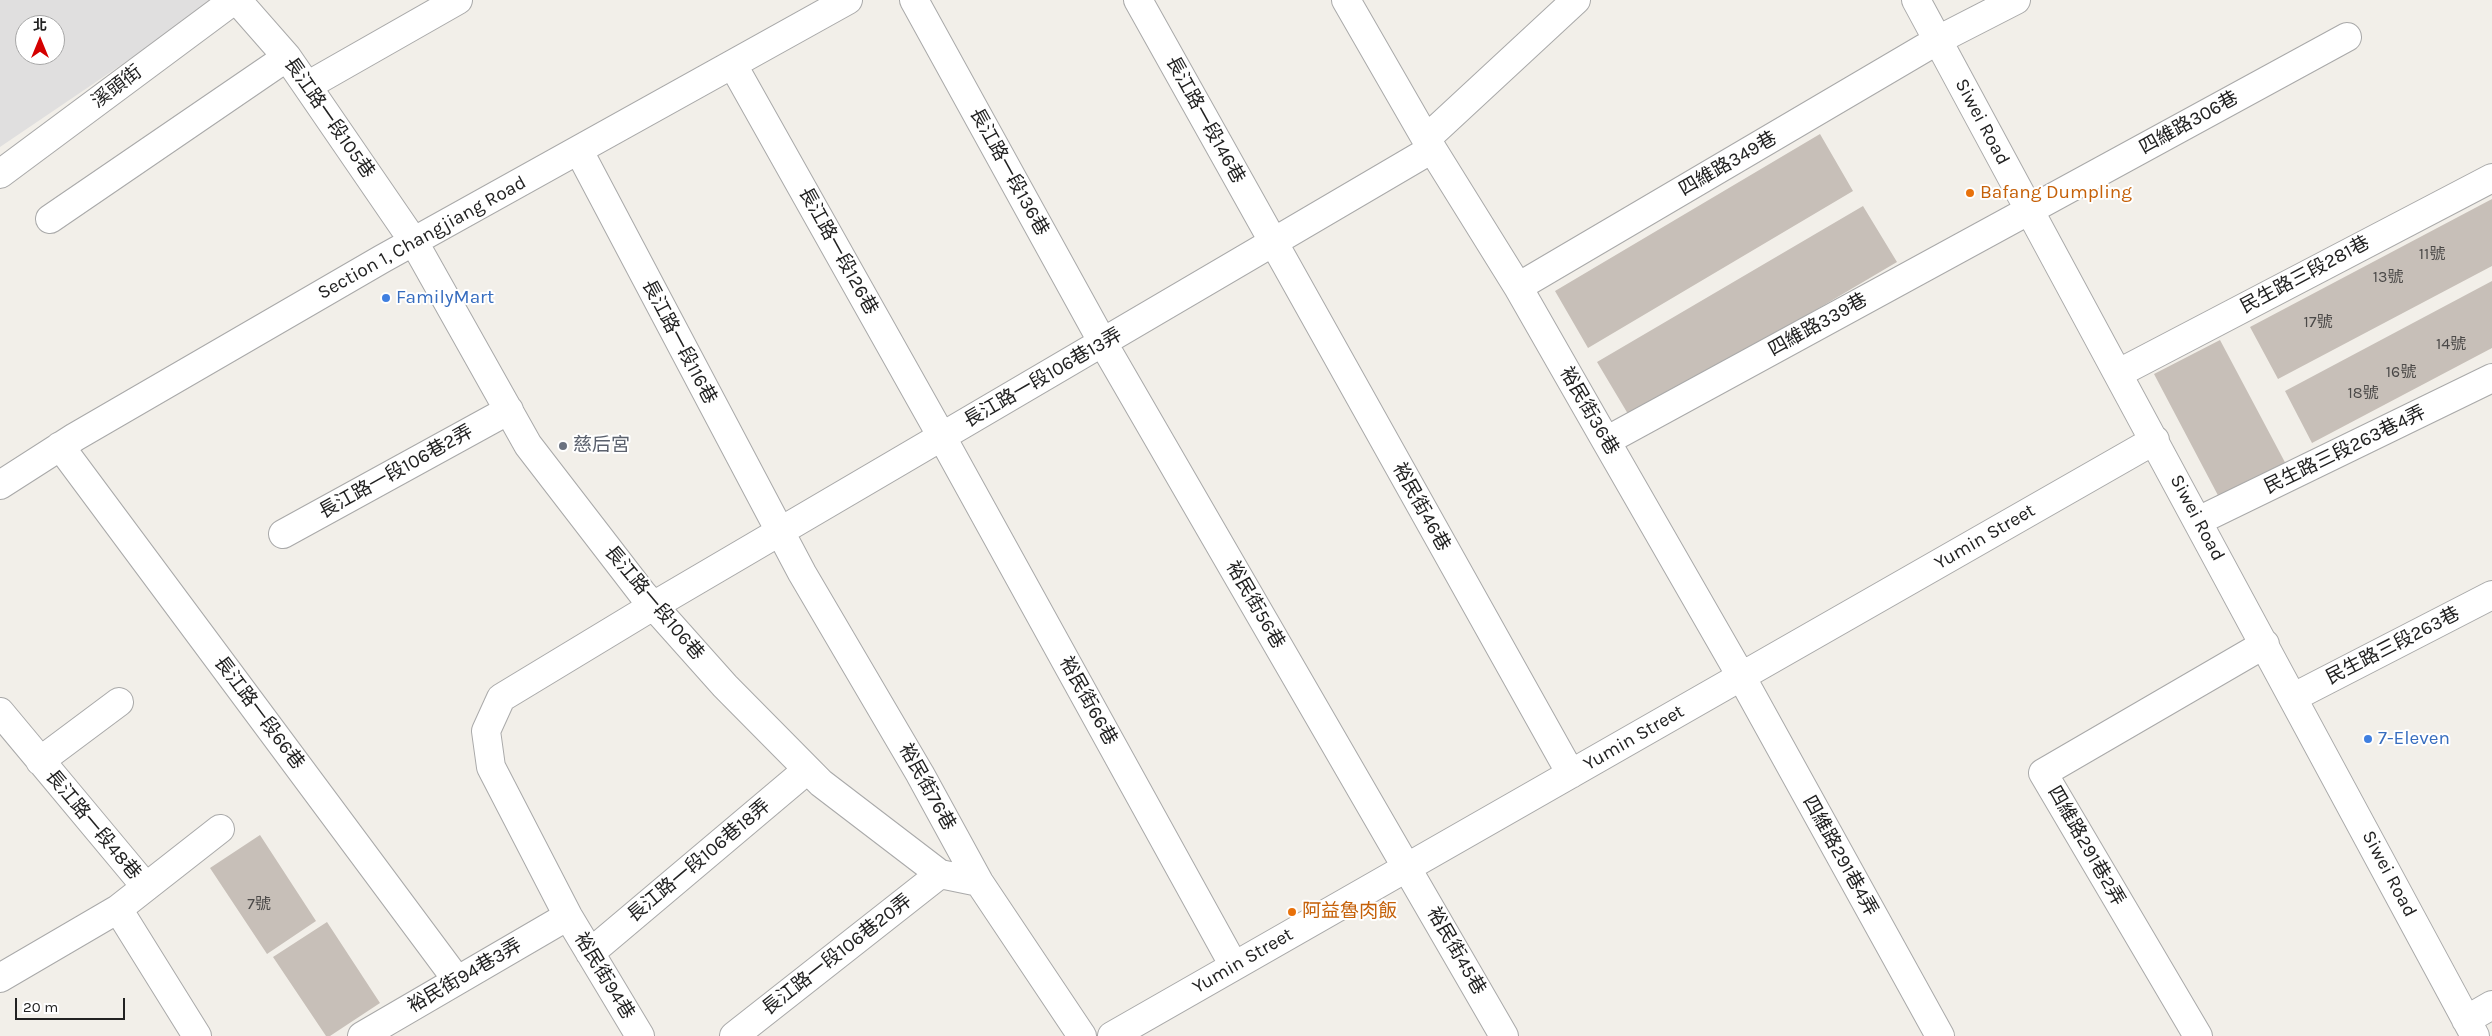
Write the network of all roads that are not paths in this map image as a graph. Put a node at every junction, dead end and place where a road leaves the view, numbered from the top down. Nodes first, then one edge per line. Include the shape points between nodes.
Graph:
1 (235, 0) edge
2 (458, 0) edge
3 (848, 0) edge
4 (914, 0) edge
5 (1138, 0) edge
6 (1346, 0) edge
7 (1576, 0) edge
8 (1916, 0) edge
9 (2016, 0) edge
10 (2347, 37) dead end
11 (1938, 40) junction
12 (287, 57) junction
13 (733, 65) junction
14 (307, 86) junction
15 (1429, 144) junction
16 (579, 151) junction
17 (0, 174) edge
18 (2492, 178) edge
19 (2030, 210) junction
20 (50, 219) dead end
21 (1272, 241) junction
22 (414, 242) junction
23 (1518, 287) junction
24 (1103, 343) junction
25 (2119, 373) junction
26 (2492, 378) edge
27 (509, 410) junction
28 (942, 437) junction
29 (2155, 440) junction
30 (1606, 441) junction
31 (60, 446) junction
32 (0, 486) edge
33 (2198, 521) junction
34 (780, 533) junction
35 (283, 534) dead end
36 (2492, 595) edge
37 (653, 606) junction
38 (2265, 644) junction
39 (1741, 676) junction
40 (2294, 697) junction
41 (119, 702) dead end
42 (3, 721) edge
43 (40, 761) junction
44 (807, 770) junction
45 (1571, 774) junction
46 (220, 829) dead end
47 (1408, 867) junction
48 (940, 874) junction
49 (978, 882) junction
50 (146, 887) junction
51 (118, 909) junction
52 (568, 916) junction
53 (590, 953) junction
54 (1234, 966) junction
55 (0, 978) edge
56 (458, 980) junction
57 (2492, 1005) edge
58 (2471, 1028) edge
59 (197, 1036) edge
60 (362, 1036) edge
61 (640, 1036) edge
62 (734, 1036) edge
63 (1082, 1036) edge
64 (1112, 1036) edge
65 (1504, 1036) edge
66 (1940, 1036) edge
67 (2198, 1036) edge

1 - 12 street, 長江路一段105巷
1 - 17 street, 溪頭街
2 - 14 street
3 - 13 street, Section 1, Changjiang Road
4 - 24 street, 長江路一段136巷
5 - 21 street, 長江路一段146巷
6 - 15 street, 裕民街36巷
7 - 15 street, 長江路一段106巷13弄
8 - 11 street, Siwei Road
9 - 11 street, 四維路349巷
10 - 19 street, 四維路306巷
11 - 19 street, Siwei Road
11 - 23 street, 四維路349巷
12 - 14 street, 長江路一段105巷
12 - 20 street
13 - 16 street, Section 1, Changjiang Road
13 - 28 street, 長江路一段126巷
14 - 22 street, 長江路一段105巷
15 - 21 street, 長江路一段106巷13弄
15 - 23 street, 裕民街36巷
16 - 22 street, Section 1, Changjiang Road
16 - 34 street, 長江路一段116巷
18 - 25 street, 民生路三段281巷
19 - 25 street, Siwei Road
19 - 30 street, 四維路339巷
21 - 24 street, 長江路一段106巷13弄
21 - 45 street, 裕民街46巷
22 - 27 street, 長江路一段106巷
22 - 31 street, Section 1, Changjiang Road
23 - 30 street, 裕民街36巷
24 - 28 street, 長江路一段106巷13弄
24 - 47 street, 裕民街56巷
25 - 29 street, Siwei Road
26 - 33 street, 民生路三段263巷4弄
27 - 35 street, 長江路一段106巷2弄
27 - 37 street, 長江路一段106巷 via 528,445
28 - 34 street, 長江路一段106巷13弄
28 - 54 street, 裕民街66巷
29 - 33 street, Siwei Road
29 - 39 street, Yumin Street
30 - 39 street, 裕民街36巷
31 - 32 street, Section 1, Changjiang Road
31 - 56 street, 長江路一段66巷
33 - 38 street, Siwei Road
34 - 37 street, 長江路一段106巷13弄
34 - 49 street, 裕民街76巷 via 920,774
36 - 40 street, 民生路三段263巷
37 - 44 street, 長江路一段106巷
37 - 52 street, 裕民街94巷 via 501,698 486,731 491,767
38 - 40 street, Siwei Road
38 - 67 street, 四維路291巷2弄 via 2043,773
39 - 45 street, Yumin Street
39 - 66 street, 四維路291巷4弄
40 - 58 street, Siwei Road
41 - 43 street
42 - 43 street, 長江路一段48巷
43 - 50 street, 長江路一段48巷
44 - 48 street, 長江路一段106巷
44 - 53 street, 長江路一段106巷18弄
45 - 47 street, Yumin Street
46 - 50 street
47 - 54 street, Yumin Street
47 - 65 street, 裕民街45巷
48 - 49 street, 長江路一段106巷
48 - 62 street, 長江路一段106巷20弄
49 - 63 street, 裕民街76巷
50 - 51 street, 長江路一段48巷
51 - 55 street
51 - 59 street, 長江路一段48巷
52 - 53 street, 裕民街94巷
52 - 56 street, 裕民街94巷3弄
53 - 61 street, 裕民街94巷
54 - 64 street, Yumin Street
56 - 60 street, 裕民街94巷3弄
57 - 58 street

